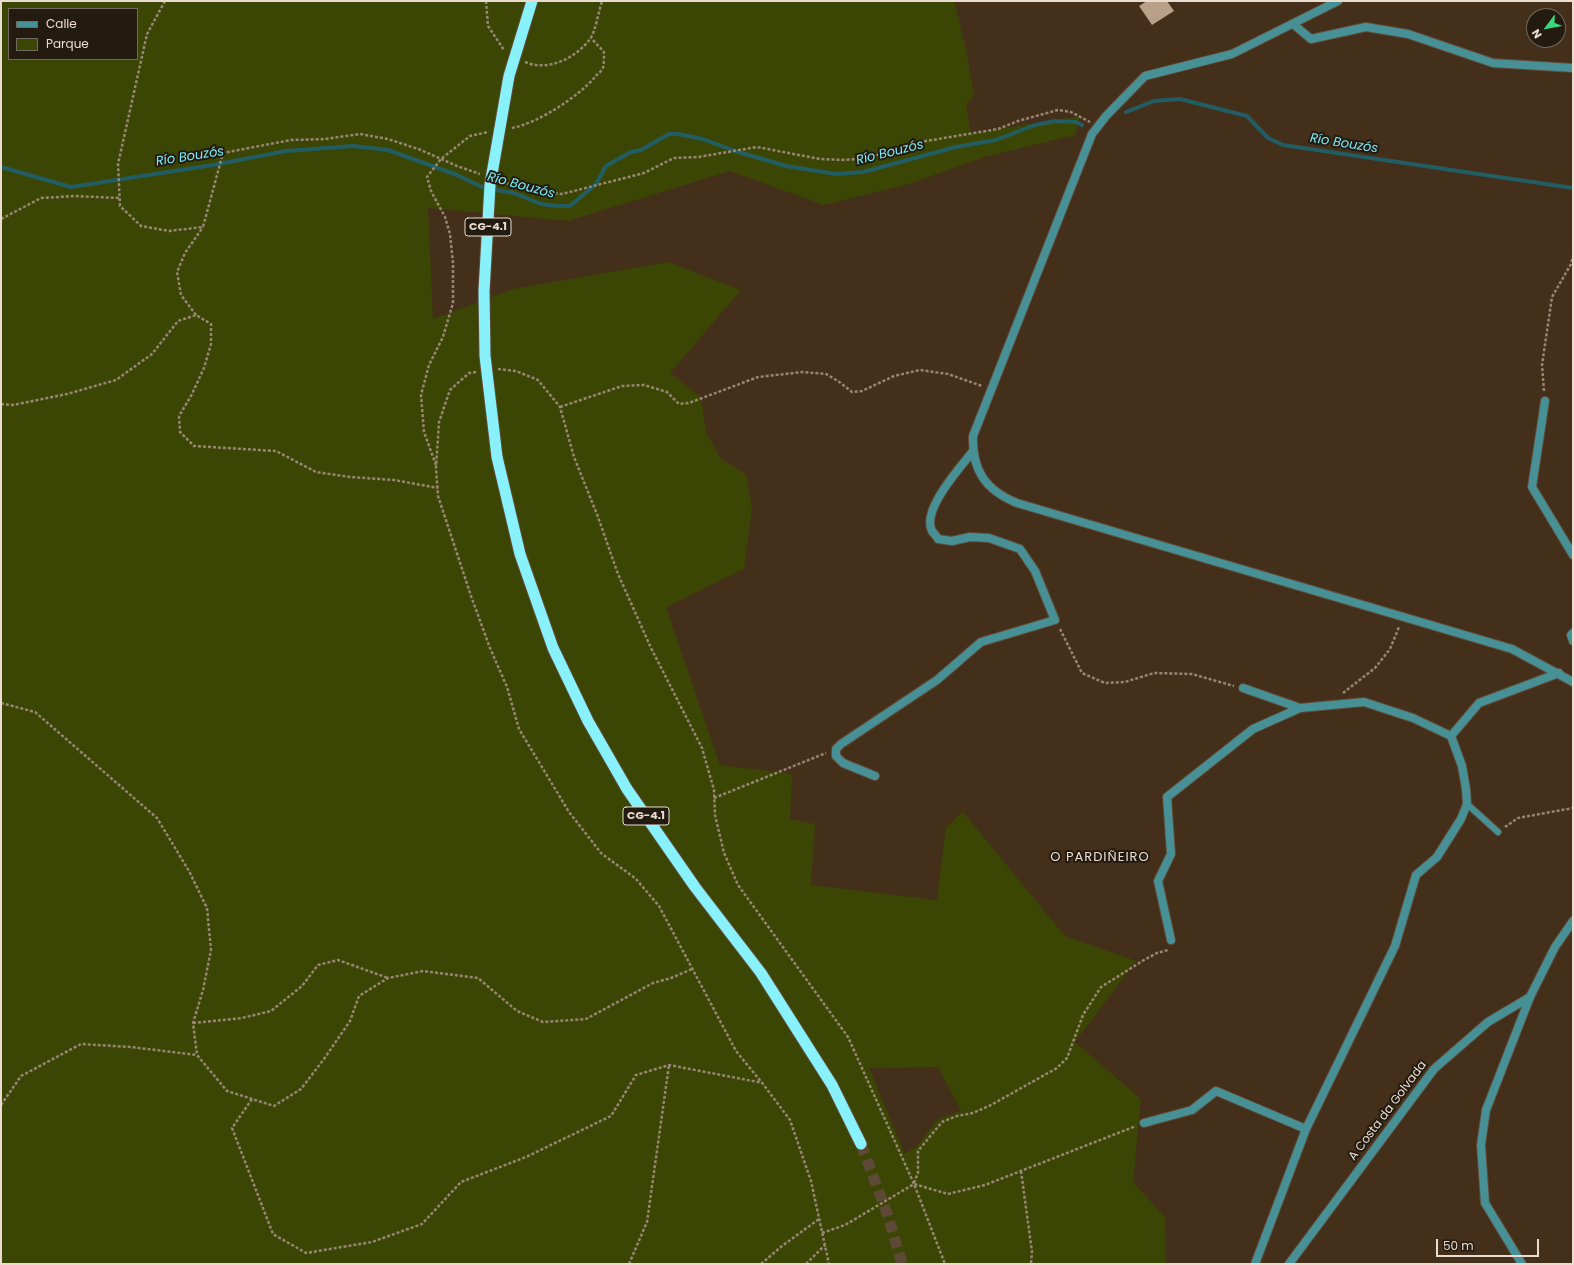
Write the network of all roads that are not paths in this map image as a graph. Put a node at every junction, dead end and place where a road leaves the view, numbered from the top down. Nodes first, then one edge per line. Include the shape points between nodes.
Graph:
1 (532, 1) edge
2 (1338, 1) edge
3 (1293, 24) junction
4 (1573, 68) edge
5 (1545, 401) road end
6 (973, 451) junction
7 (1573, 555) edge
8 (1573, 633) edge
9 (1573, 641) edge
10 (1559, 673) junction
11 (1573, 682) edge
12 (1243, 688) road end
13 (1300, 708) junction
14 (1451, 736) junction
15 (875, 776) dead end
16 (1467, 804) junction
17 (1498, 832) road end
18 (1573, 921) edge
19 (1172, 940) road end
20 (1530, 997) junction
21 (1144, 1123) road end
22 (1306, 1129) junction
23 (861, 1144) tunnel mouth
24 (1255, 1264) edge
25 (1289, 1264) edge
26 (1522, 1264) edge

1 - 23 highway, CG-4.1, bridge via 509,76 490,185 484,291 485,349 498,457 520,554 553,648 588,721 632,796 761,973 832,1084
2 - 3 street
3 - 4 street via 1311,39 1366,27 1408,34 1493,63
3 - 6 street via 1232,54 1145,76 1097,127 1092,134 974,436
5 - 7 street via 1532,487
6 - 10 street via 983,478 992,489 1017,503 1512,649
6 - 15 street via 936,500 931,518 932,531 938,539 952,541 970,537 989,538 1020,549 1036,571 1055,620 981,642 937,680 836,749 836,756 842,763
8 - 9 street
10 - 11 street
10 - 14 street via 1479,703
12 - 13 street
13 - 14 street via 1364,702 1413,718
13 - 19 street via 1253,729 1167,797 1171,854 1158,882
14 - 16 street via 1462,766
16 - 17 lane
16 - 22 street via 1461,819 1437,857 1416,876 1395,946
18 - 20 street via 1555,947
20 - 25 street, A Costa da Golvada via 1488,1022 1434,1069
20 - 26 street via 1486,1110 1481,1145 1485,1203
21 - 22 street via 1192,1110 1216,1092
22 - 24 street

